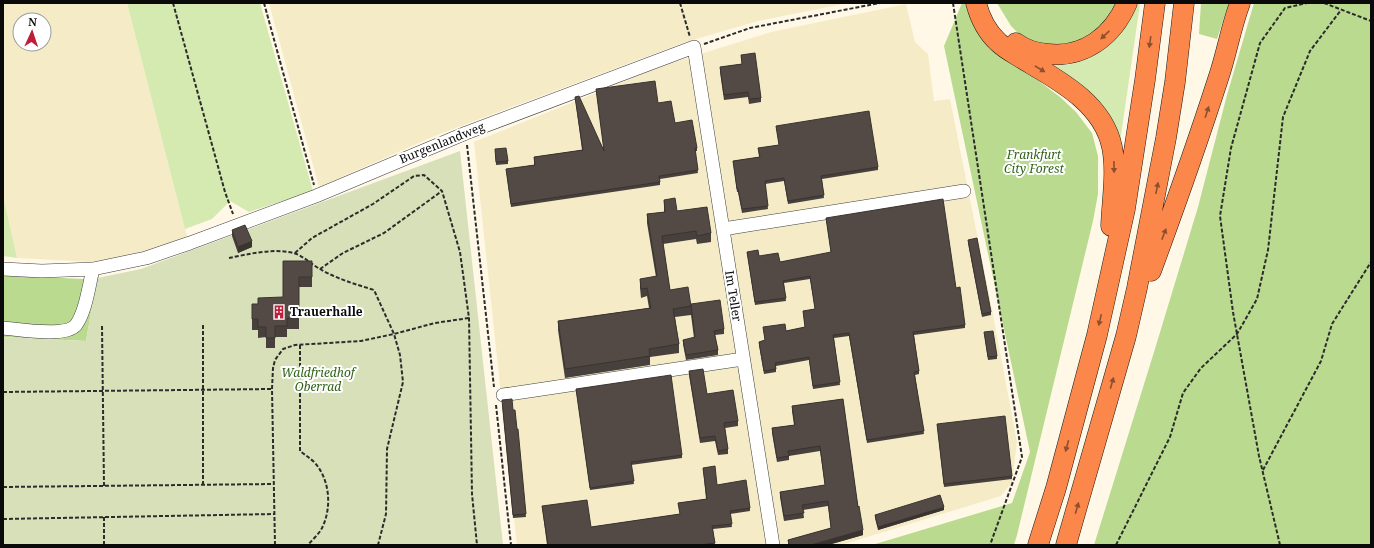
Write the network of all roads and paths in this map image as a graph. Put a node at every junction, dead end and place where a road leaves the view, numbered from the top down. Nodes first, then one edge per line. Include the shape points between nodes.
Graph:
1 (173, 3) edge
2 (264, 3) edge
3 (680, 3) edge
4 (880, 3) edge
5 (953, 3) edge
6 (976, 3) edge
7 (984, 3) edge
8 (1127, 3) edge
9 (1155, 3) edge
10 (1184, 3) edge
11 (1240, 3) edge
12 (1307, 3) edge
13 (1324, 3) edge
14 (1341, 10) junction
15 (1371, 21) edge
16 (694, 47) junction
17 (466, 133) junction
18 (442, 191) junction
19 (964, 191) dead end
20 (316, 196) junction
21 (237, 225) junction
22 (723, 228) junction
23 (295, 253) junction
24 (229, 258) dead end
25 (1371, 262) edge
26 (3, 269) edge
27 (93, 269) junction
28 (320, 269) junction
29 (1109, 282) junction
30 (469, 318) junction
31 (204, 325) dead end
32 (102, 326) dead end
33 (3, 328) edge
34 (394, 334) junction
35 (1237, 334) junction
36 (1126, 336) junction
37 (300, 345) junction
38 (743, 359) junction
39 (204, 389) junction
40 (272, 389) junction
41 (103, 391) junction
42 (3, 392) edge
43 (498, 397) junction
44 (1262, 471) junction
45 (273, 484) junction
46 (203, 485) junction
47 (104, 486) junction
48 (3, 487) edge
49 (274, 514) junction
50 (104, 517) junction
51 (3, 519) edge
52 (104, 545) edge
53 (275, 545) edge
54 (308, 545) edge
55 (378, 545) edge
56 (477, 545) edge
57 (512, 545) edge
58 (773, 545) edge
59 (990, 545) edge
60 (1038, 545) edge
61 (1066, 545) edge
62 (1116, 545) edge
63 (1280, 545) edge

1 - 21 path via 225,192
2 - 20 path
3 - 16 path
4 - 16 path via 750,28
5 - 59 path via 1022,457
6 -> 29 highway via 986,27 999,43 1058,80 1088,104 1098,115 1109,137 1114,178
8 -> 7 highway via 1116,24 1099,40 1076,52 1054,55 1031,51 1010,40 993,20
9 -> 29 highway via 1125,209
36 -> 10 highway via 1138,288 1166,138
36 -> 11 highway via 1180,194
12 - 35 path via 1285,8 1260,43 1231,148 1220,216
13 - 14 path
14 - 15 path
14 - 35 path via 1310,52 1283,117 1268,250 1257,299
16 - 17 street, Burgenlandweg
16 - 22 street, Im Teller
17 - 20 street, Burgenlandweg
17 - 43 path
18 - 23 path via 424,175 414,176 373,204 312,238
18 - 28 path via 384,233 343,253
18 - 30 path via 460,252
19 - 22 street
20 - 21 street, Burgenlandweg
21 - 27 street, Burgenlandweg via 146,258
22 - 38 street, Im Teller
23 - 24 path via 251,253
23 - 28 path
25 - 44 path via 1332,324 1321,361
26 - 27 street, Burgenlandweg
27 - 33 street via 82,314 75,326 55,332
28 - 34 path via 346,282 374,290
29 -> 60 highway via 1058,480
30 - 34 path via 435,323
30 - 56 path via 472,494
31 - 39 path
32 - 41 path
34 - 37 path via 361,341
34 - 55 path via 400,355 403,382 387,450 386,514
35 - 44 path
35 - 62 path via 1201,368 1183,393 1170,437
61 -> 36 highway
37 - 40 path via 283,350 275,360
37 - 54 path via 300,451 315,463 324,477 329,499 321,529
38 - 43 street
38 - 58 street, Im Teller
39 - 40 path
39 - 41 path
39 - 46 path
40 - 45 path
41 - 42 path
41 - 47 path
43 - 57 path
44 - 63 path
45 - 46 path
45 - 49 path
46 - 47 path
47 - 48 path
49 - 50 path
49 - 53 path
50 - 51 path
50 - 52 path

